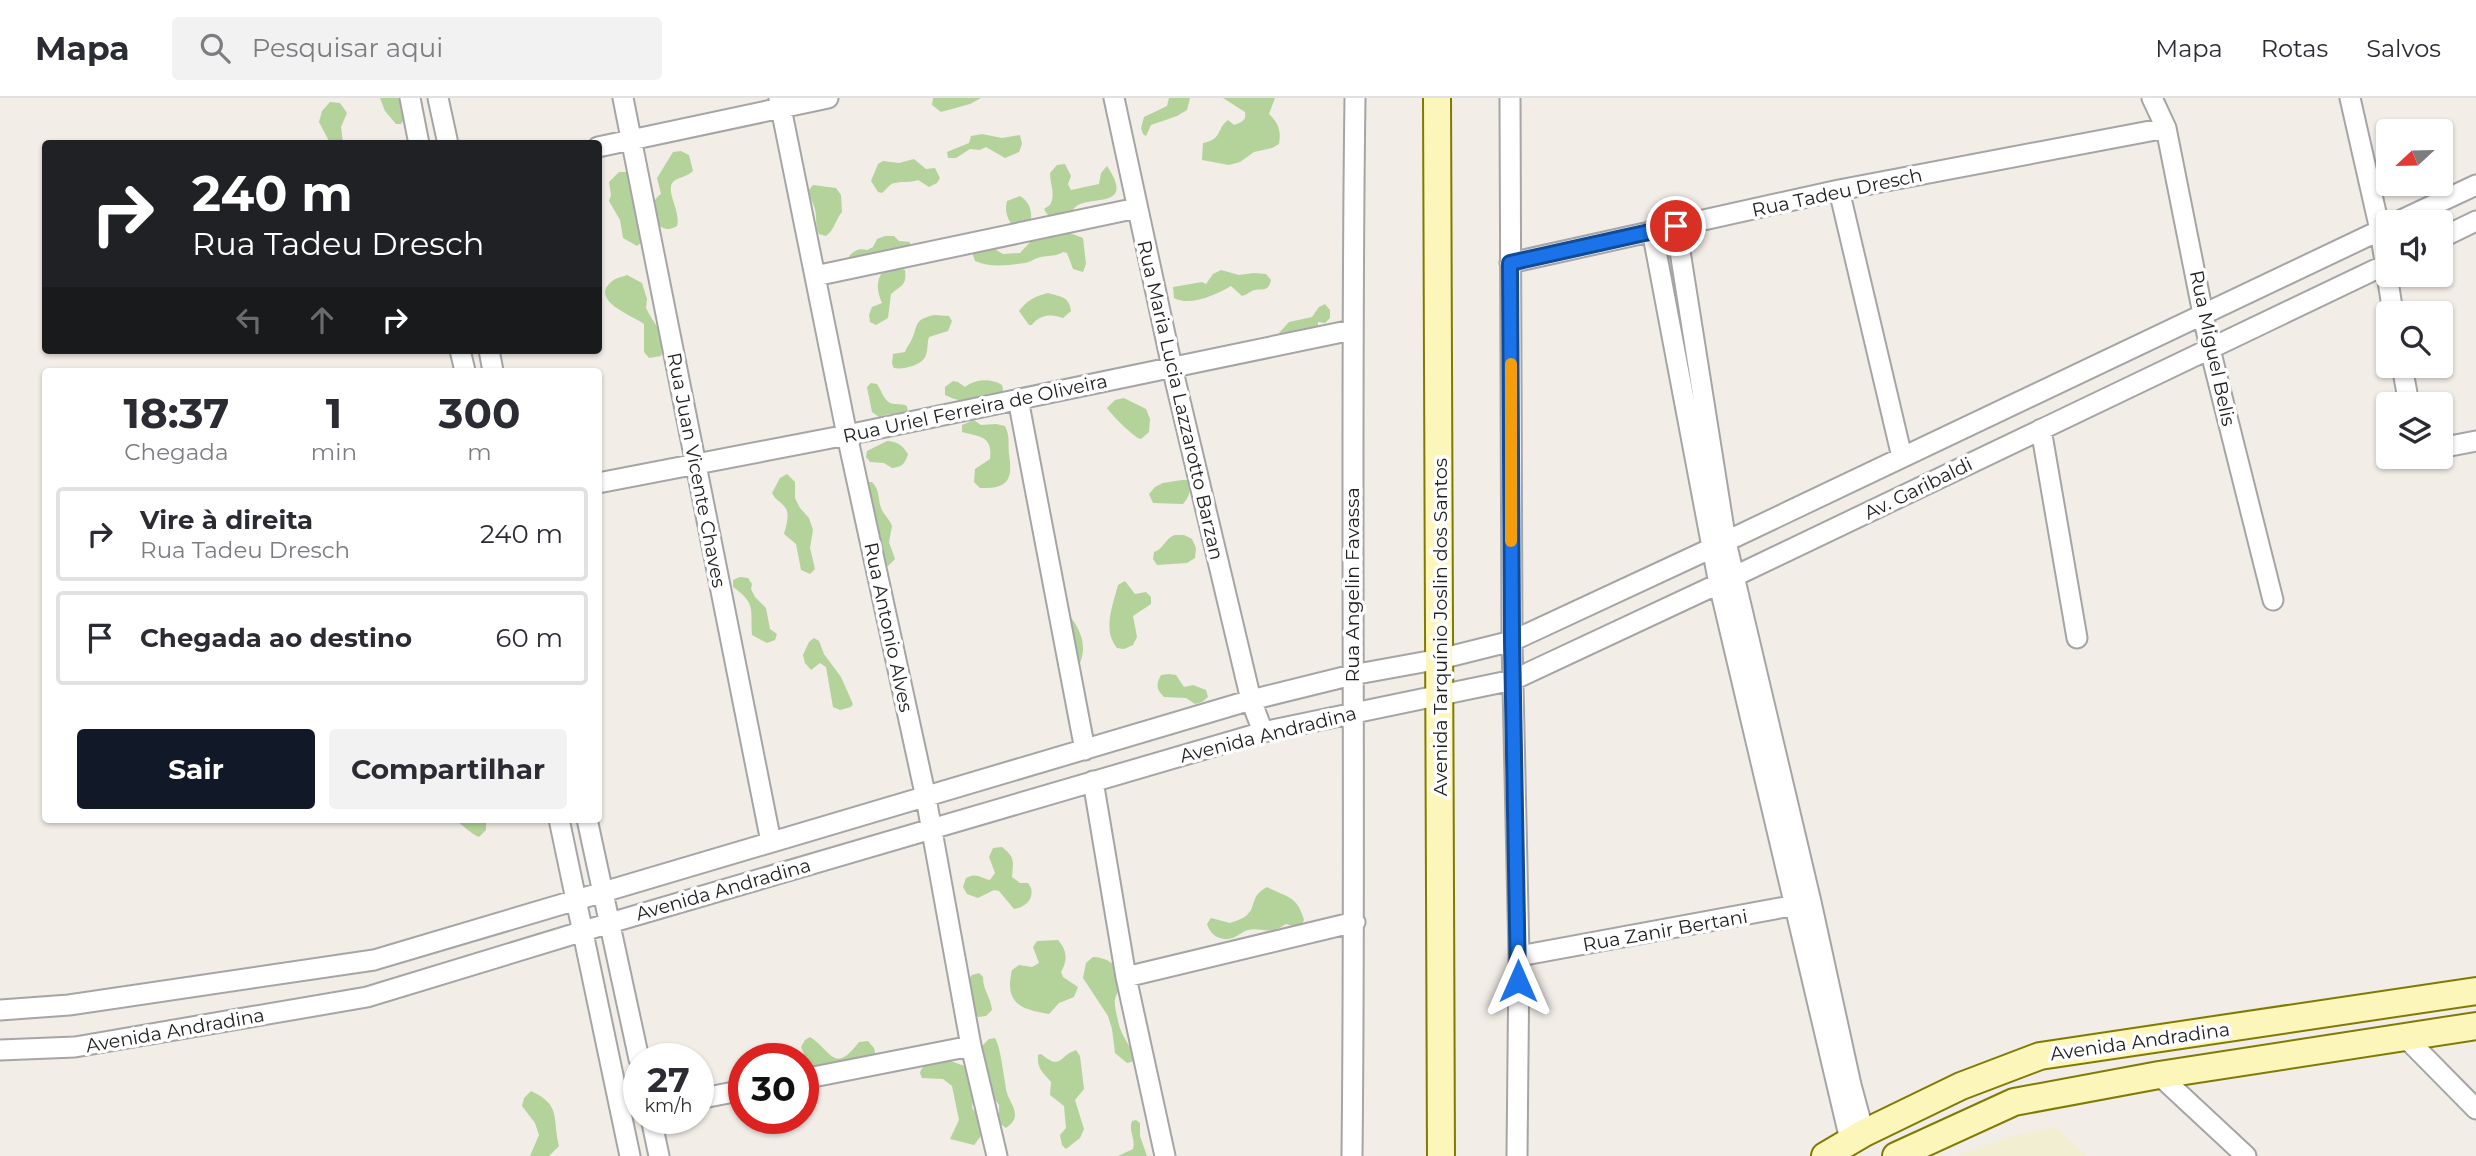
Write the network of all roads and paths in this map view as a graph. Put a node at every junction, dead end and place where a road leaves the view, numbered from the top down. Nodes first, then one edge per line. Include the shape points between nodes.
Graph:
1 (410, 98) edge
2 (438, 98) edge
3 (623, 98) edge
4 (828, 98) edge
5 (1114, 98) edge
6 (1355, 98) edge
7 (1437, 98) edge
8 (1510, 98) edge
9 (2151, 98) edge
10 (2350, 98) edge
11 (780, 103) edge
12 (2166, 128) junction
13 (418, 140) edge
14 (447, 140) edge
15 (631, 140) junction
16 (602, 146) edge
17 (2476, 185) edge
18 (1839, 190) junction
19 (1137, 208) junction
20 (2384, 210) edge
21 (2423, 210) edge
22 (2476, 221) edge
23 (1676, 226) junction
24 (1652, 230) junction
25 (2376, 232) edge
26 (2453, 232) edge
27 (1510, 263) junction
28 (2376, 269) edge
29 (815, 276) junction
30 (2205, 314) junction
31 (1352, 330) junction
32 (2210, 349) junction
33 (1172, 367) junction
34 (1017, 398) junction
35 (2041, 429) junction
36 (847, 435) junction
37 (2476, 441) edge
38 (2453, 445) edge
39 (1902, 457) junction
40 (696, 462) junction
41 (602, 482) edge
42 (1719, 545) junction
43 (1726, 580) junction
44 (2273, 600) dead end
45 (2077, 638) dead end
46 (1512, 641) junction
47 (1440, 659) junction
48 (1352, 675) junction
49 (1513, 680) junction
50 (1440, 694) junction
51 (1251, 700) junction
52 (1353, 712) junction
53 (1264, 732) junction
54 (1085, 750) junction
55 (1093, 781) junction
56 (926, 798) junction
57 (560, 823) edge
58 (588, 823) edge
59 (931, 828) junction
60 (771, 842) junction
61 (603, 892) junction
62 (577, 901) junction
63 (1804, 904) junction
64 (1354, 922) junction
65 (610, 923) junction
66 (584, 931) junction
67 (1519, 956) junction
68 (1126, 977) junction
69 (2476, 991) edge
70 (0, 1010) edge
71 (2320, 1015) junction
72 (2476, 1026) edge
73 (2406, 1038) junction
74 (636, 1043) edge
75 (971, 1046) junction
76 (2323, 1049) junction
77 (0, 1050) edge
78 (2159, 1075) junction
79 (819, 1076) edge
80 (623, 1085) edge
81 (2476, 1109) edge
82 (630, 1134) edge
83 (654, 1134) edge
84 (1857, 1136) junction
85 (630, 1156) edge
86 (659, 1156) edge
87 (997, 1156) edge
88 (1165, 1156) edge
89 (1352, 1156) edge
90 (1441, 1156) edge
91 (1517, 1156) edge
92 (1825, 1156) edge
93 (1896, 1156) edge
94 (2246, 1156) edge

1 - 13 street
2 - 14 street
3 - 15 street, Rua Juan Vicente Chaves
4 - 11 street
5 - 19 street, Rua Maria Lucia Lazzarotto Barzan
6 - 31 street, Rua Angelin Favassa
7 - 47 main road, Avenida Tarquínio Joslin dos Santos
8 - 27 street
9 - 12 street, Rua Miguel Belis
10 - 20 street
11 - 15 street
11 - 29 street, Rua Antonio Alves
12 - 18 street, Rua Tadeu Dresch
12 - 30 street, Rua Miguel Belis
15 - 16 street
15 - 40 street, Rua Juan Vicente Chaves
17 - 21 street, Av. Garibaldi
18 - 23 street, Rua Tadeu Dresch
18 - 39 street
19 - 29 street
19 - 33 street, Rua Maria Lucia Lazzarotto Barzan
22 - 26 street
23 - 24 street, Rua Tadeu Dresch
23 - 42 street
24 - 27 street, Rua Tadeu Dresch
24 - 42 street
25 - 30 street, Av. Garibaldi
27 - 46 street
28 - 32 street, Av. Garibaldi
29 - 36 street, Rua Antonio Alves
30 - 32 street, Rua Miguel Belis
30 - 39 street, Av. Garibaldi
31 - 33 street, Rua Uriel Ferreira de Oliveira
31 - 48 street, Rua Angelin Favassa
32 - 35 street, Av. Garibaldi
32 - 44 street, Rua Miguel Belis
33 - 34 street, Rua Uriel Ferreira de Oliveira
33 - 51 street, Rua Maria Lucia Lazzarotto Barzan
34 - 36 street, Rua Uriel Ferreira de Oliveira
34 - 54 street
35 - 43 street, Av. Garibaldi
35 - 45 street
36 - 40 street, Rua Uriel Ferreira de Oliveira
36 - 56 street, Rua Antonio Alves
37 - 38 street
39 - 42 street, Av. Garibaldi
40 - 41 street, Rua Uriel Ferreira de Oliveira
40 - 60 street, Rua Juan Vicente Chaves
42 - 43 street
42 - 46 street, Av. Garibaldi
43 - 49 street, Av. Garibaldi
43 - 63 street
46 - 47 street, Av. Garibaldi
46 - 49 street
47 - 48 street, Av. Garibaldi
47 - 50 main road, Avenida Tarquínio Joslin dos Santos
48 - 51 street, Av. Garibaldi
48 - 52 street, Rua Angelin Favassa
49 - 50 street, Av. Garibaldi
49 - 67 street
50 - 52 street, Avenida Andradina
50 - 90 main road, Avenida Tarquínio Joslin dos Santos
51 - 53 street, Rua Maria Lucia Lazzarotto Barzan
51 - 54 street, Av. Garibaldi
52 - 53 street, Avenida Andradina
52 - 64 street, Rua Angelin Favassa
53 - 55 street, Avenida Andradina
54 - 56 street, Av. Garibaldi
55 - 59 street, Avenida Andradina
55 - 68 street
56 - 59 street, Rua Antonio Alves
56 - 60 street, Av. Garibaldi
57 - 62 street
58 - 61 street
59 - 65 street, Avenida Andradina
59 - 75 street, Rua Antonio Alves
60 - 61 street, Av. Garibaldi
61 - 62 street, Av. Garibaldi
61 - 65 street
62 - 66 street
62 - 70 street, Av. Garibaldi via 374,960 69,1005
63 - 67 street, Rua Zanir Bertani
63 - 84 street
64 - 68 street
64 - 89 street, Rua Angelin Favassa
65 - 66 street, Avenida Andradina
65 - 74 street
66 - 77 street, Avenida Andradina via 367,997 75,1047
66 - 80 street
67 - 91 street
68 - 88 street
69 - 71 main road, Avenida Andradina
71 - 76 main road
71 - 84 main road, Avenida Andradina via 2040,1056 1961,1086
72 - 73 main road, Avenida Andradina
73 - 76 main road, Avenida Andradina
73 - 81 street
75 - 79 street
75 - 87 street, Rua Antonio Alves
76 - 78 main road, Avenida Andradina
78 - 93 main road, Avenida Andradina via 2014,1102
78 - 94 street
82 - 85 street
83 - 86 street
84 - 92 main road, Avenida Andradina

